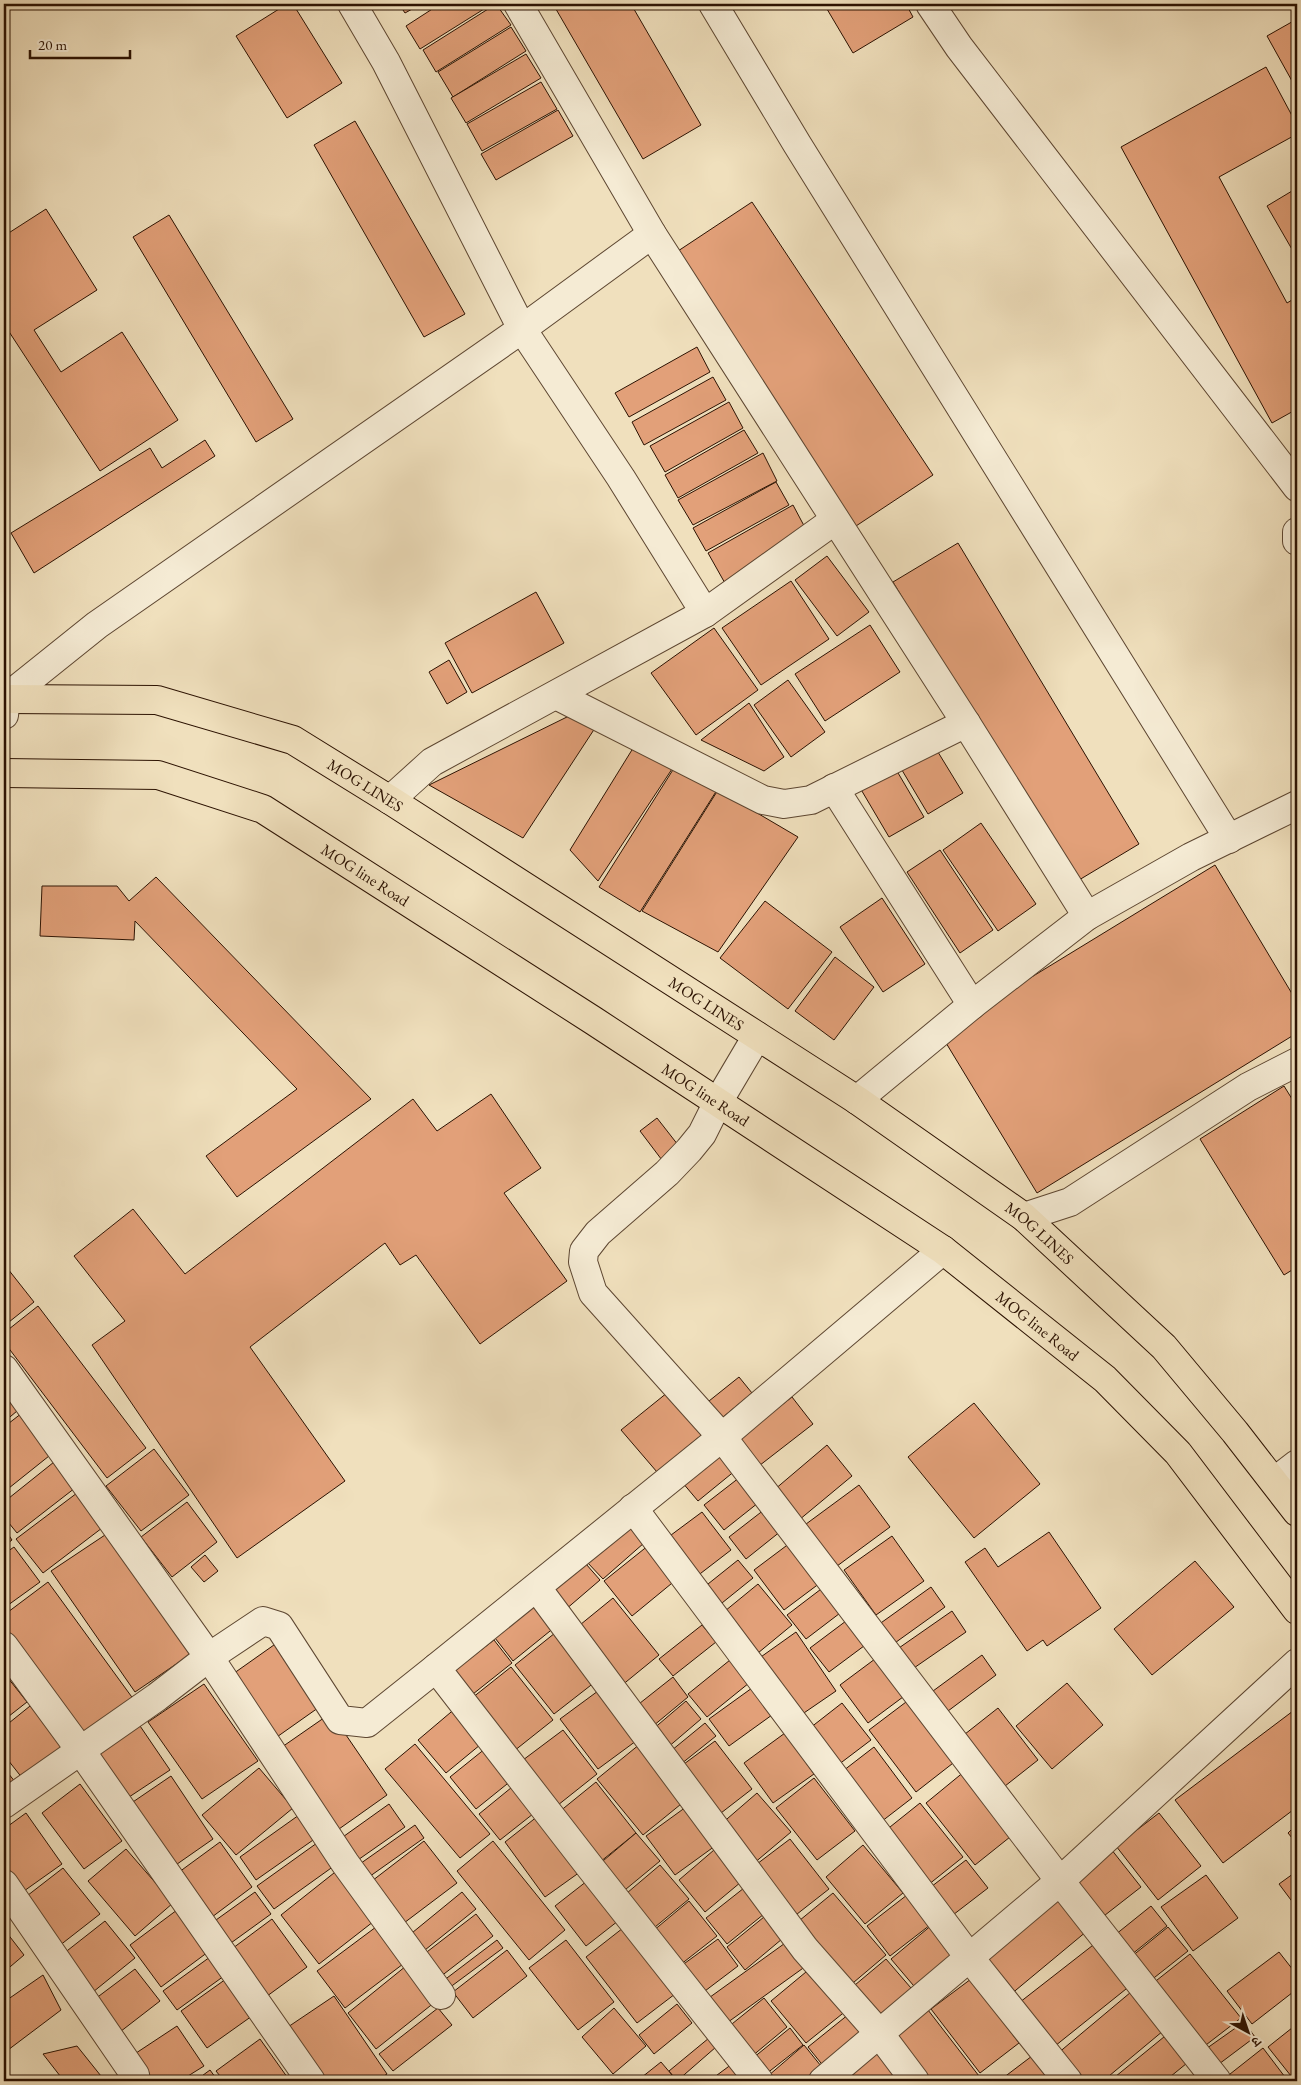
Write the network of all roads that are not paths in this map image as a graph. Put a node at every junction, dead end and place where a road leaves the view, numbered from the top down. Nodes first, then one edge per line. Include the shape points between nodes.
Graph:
1 (352, 4) edge
2 (518, 4) edge
3 (712, 4) edge
4 (930, 4) edge
5 (652, 234) junction
6 (522, 329) junction
7 (1297, 487) edge
8 (835, 520) junction
9 (1297, 532) edge
10 (1297, 541) edge
11 (705, 612) junction
12 (556, 695) junction
13 (4, 704) edge
14 (966, 723) junction
15 (4, 773) edge
16 (834, 788) junction
17 (390, 800) junction
18 (1297, 805) edge
19 (1229, 839) junction
20 (1087, 916) junction
21 (972, 1005) junction
22 (757, 1036) junction
23 (1297, 1062) edge
24 (857, 1100) junction
25 (718, 1102) junction
26 (1024, 1217) junction
27 (943, 1250) junction
28 (4, 1370) edge
29 (722, 1437) junction
30 (1297, 1464) edge
31 (1275, 1481) junction
32 (633, 1508) junction
33 (1297, 1512) edge
34 (537, 1588) junction
35 (1297, 1610) edge
36 (4, 1646) edge
37 (209, 1657) junction
38 (1297, 1663) edge
39 (436, 1668) junction
40 (81, 1751) junction
41 (4, 1804) edge
42 (1060, 1881) junction
43 (4, 1884) edge
44 (969, 1957) junction
45 (442, 1995) dead end
46 (879, 2033) junction
47 (136, 2081) edge
48 (311, 2081) edge
49 (759, 2081) edge
50 (823, 2081) edge
51 (915, 2081) edge
52 (1068, 2081) edge
53 (1217, 2081) edge

1 - 6 street via 386,62
2 - 5 street
3 - 19 street
4 - 7 street via 959,47
5 - 6 street
5 - 8 street
6 - 11 street via 622,478
6 - 13 street via 97,625
8 - 11 street
8 - 14 street
9 - 10 street
11 - 12 street
12 - 16 street via 763,800 784,804 802,802
12 - 17 street via 432,762
13 - 17 main road, MOG LINES via 157,700 293,740
14 - 16 street
14 - 20 street
15 - 25 main road, MOG line Road via 158,775 263,809
16 - 21 street
17 - 22 main road, MOG LINES
18 - 19 street
19 - 20 street
20 - 21 street
21 - 24 street
22 - 24 main road, MOG LINES
22 - 25 street
23 - 26 street via 1248,1087 1070,1202
24 - 26 main road, MOG LINES
25 - 27 main road, MOG line Road
25 - 29 street via 702,1134 689,1150 598,1233 584,1251 583,1262 593,1292
26 - 31 main road, MOG LINES via 1164,1347
27 - 29 street
27 - 35 main road, MOG line Road via 1105,1379 1178,1454
28 - 37 street
29 - 32 street
29 - 42 street
30 - 31 street
31 - 33 main road, MOG LINES
32 - 34 street
32 - 44 street
34 - 39 street
34 - 46 street via 805,1949
36 - 40 street
37 - 39 street via 263,1621 279,1626 340,1720 367,1723
37 - 40 street
37 - 45 street via 345,1863
38 - 42 street
39 - 49 street
40 - 41 street
40 - 48 street
42 - 44 street
42 - 53 street
43 - 47 street via 135,2075
44 - 46 street
44 - 52 street
46 - 50 street
46 - 51 street

